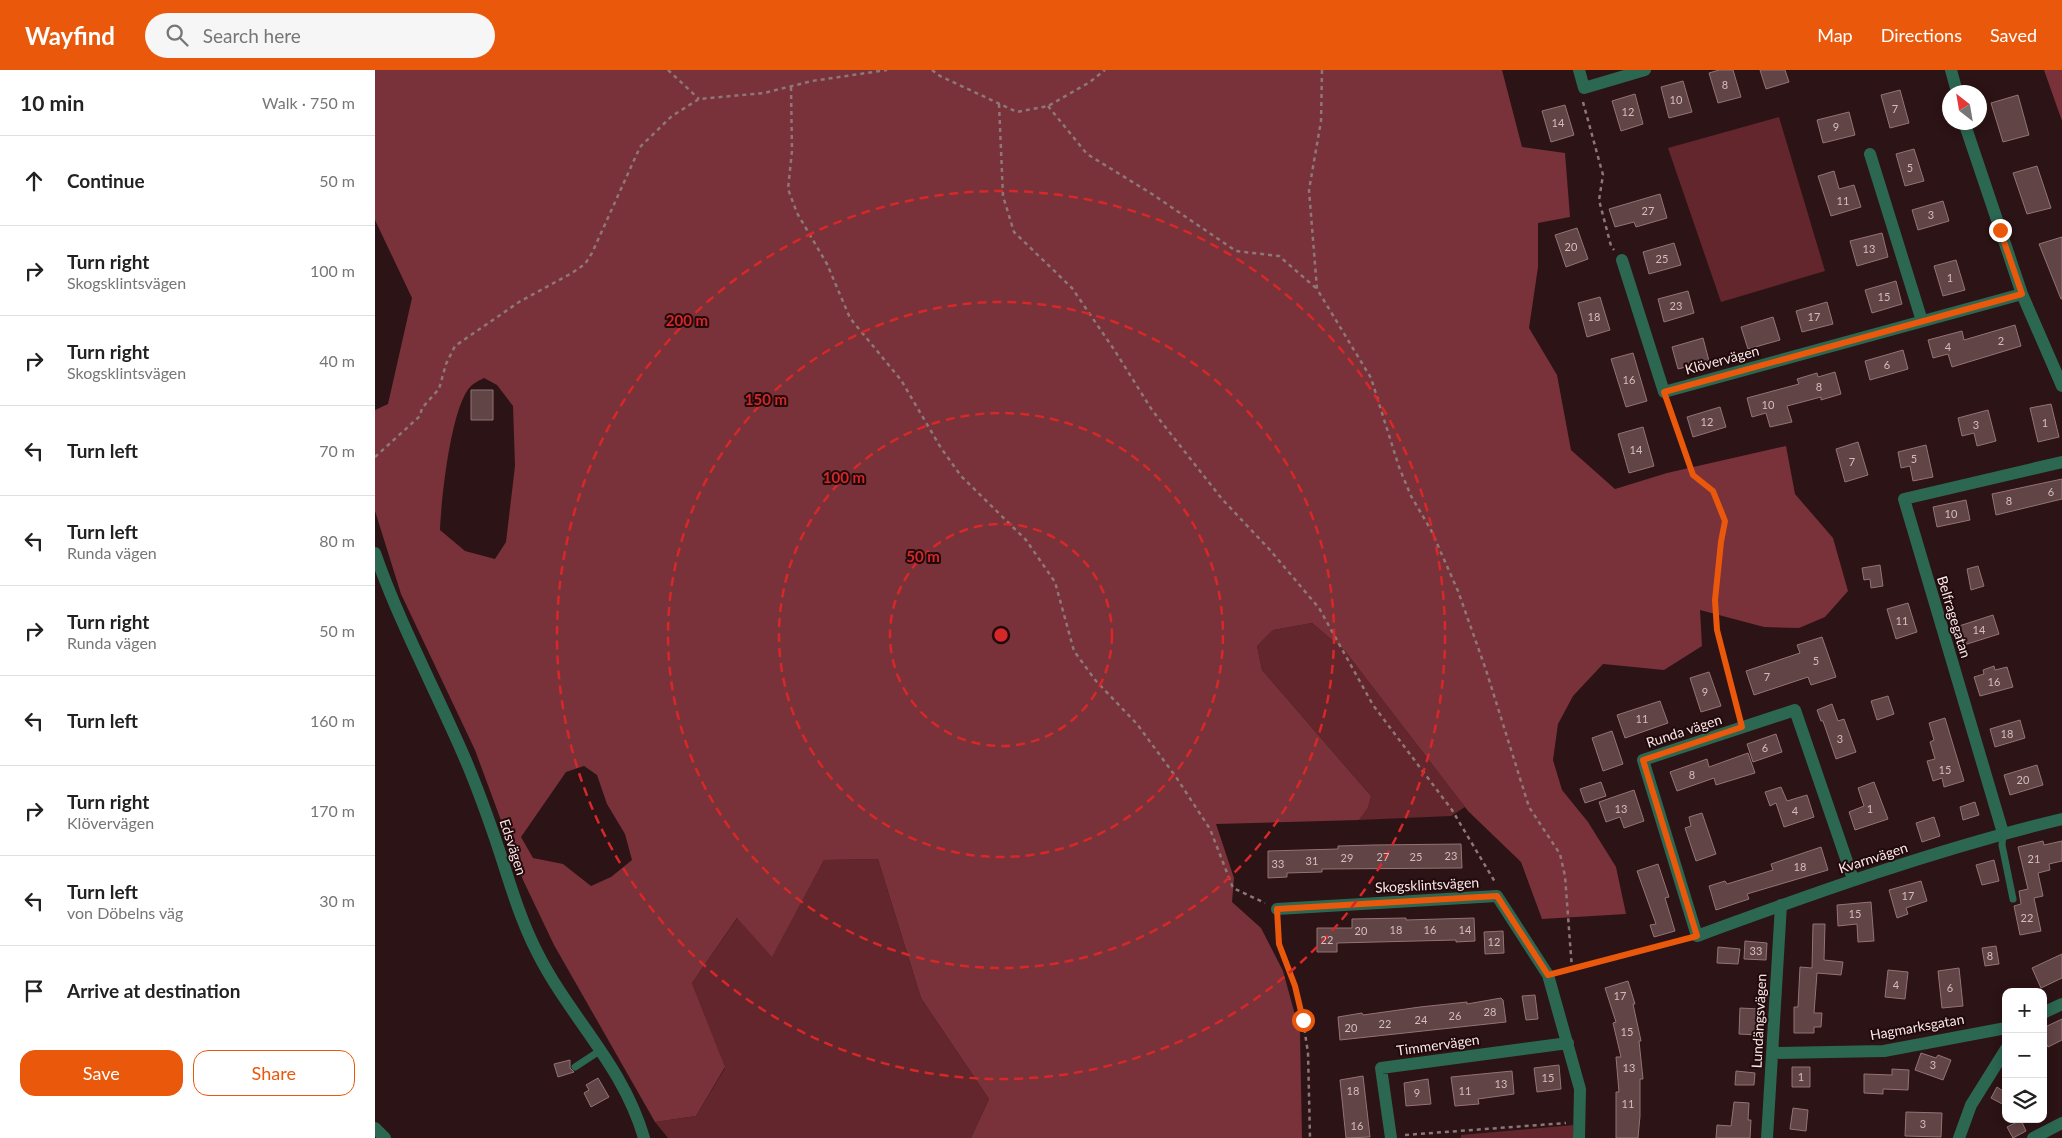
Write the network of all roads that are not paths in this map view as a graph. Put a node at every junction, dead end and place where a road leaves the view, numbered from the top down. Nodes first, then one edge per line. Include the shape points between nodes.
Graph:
1 (1579, 70) edge
2 (1645, 70) edge
3 (1951, 70) edge
4 (1955, 85) edge
5 (1967, 130) edge
6 (1870, 154) dead end
7 (1622, 260) road end
8 (2022, 294) junction
9 (1922, 320) junction
10 (2062, 386) edge
11 (2062, 462) edge
12 (375, 553) edge
13 (2062, 819) edge
14 (2003, 833) junction
15 (1853, 879) junction
16 (2013, 900) dead end
17 (1781, 905) junction
18 (1277, 909) road end
19 (1697, 936) joint
20 (2062, 1004) edge
21 (2047, 1011) edge
22 (2002, 1029) edge
23 (1568, 1043) junction
24 (601, 1050) junction
25 (1773, 1053) junction
26 (2002, 1055) edge
27 (575, 1067) dead end
28 (2062, 1123) edge
29 (375, 1128) edge
30 (1391, 1137) edge
31 (385, 1138) edge
32 (644, 1138) edge
33 (1579, 1138) edge
34 (1767, 1138) edge
35 (1959, 1138) edge
36 (2033, 1138) edge

1 - 2 street via 1584,88
3 - 4 street
5 - 8 street
6 - 9 street
7 - 9 street, Klövervägen via 1664,392
8 - 9 street, Klövervägen
8 - 10 street
11 - 14 street, Belfragegatan via 1904,499
12 - 24 street, Edsvägen via 463,754 528,935 551,978
13 - 14 street, Kvarnvägen
14 - 15 street, Kvarnvägen
14 - 16 lane, Belfragegatan via 2002,845
15 - 17 street, Kvarnvägen
15 - 19 street, Runda vägen via 1795,710 1643,760
17 - 19 street, Kvarnvägen
17 - 25 street, Lundängsvägen
18 - 23 street, Skogsklintsvägen via 1497,896 1548,975
20 - 21 street
22 - 25 street, Hagmarksgatan via 1884,1051
23 - 30 street, Timmervägen via 1381,1068
23 - 33 street, Skogsklintsvägen via 1580,1089
24 - 27 lane
24 - 32 street, Edsvägen via 630,1098
25 - 34 street, Lundängsvägen
26 - 35 street via 1971,1105
28 - 36 street
29 - 31 street

